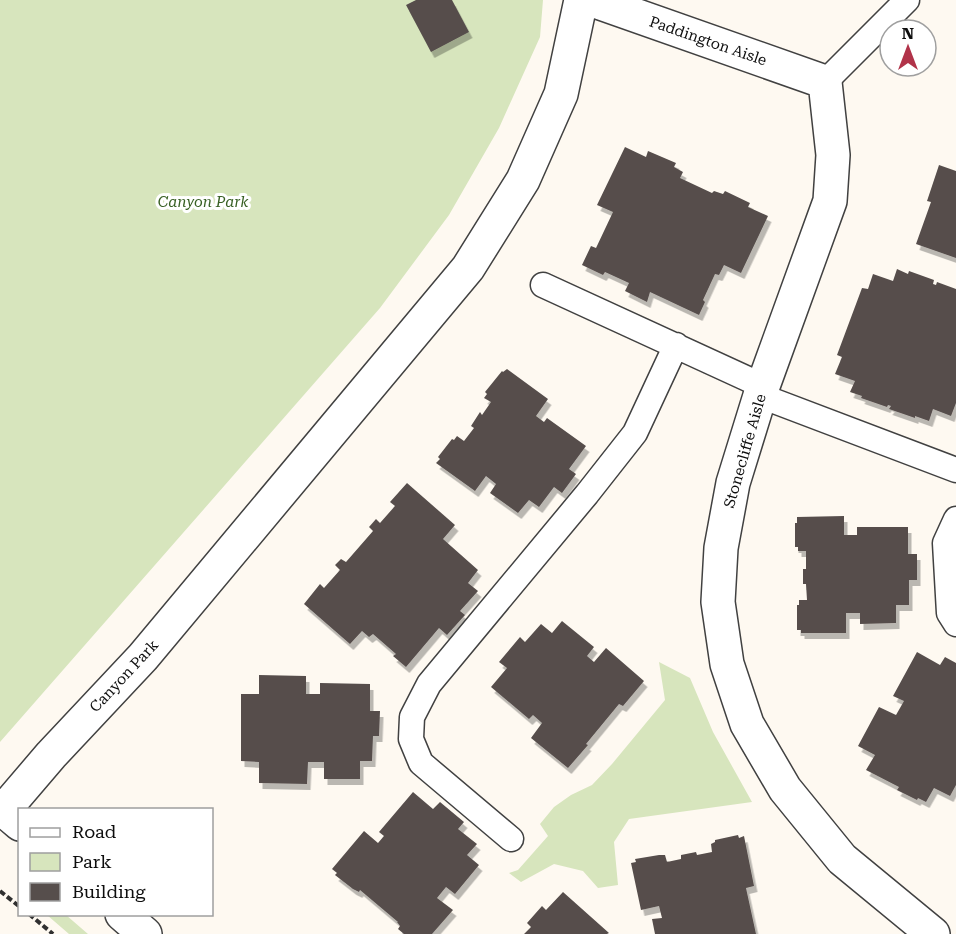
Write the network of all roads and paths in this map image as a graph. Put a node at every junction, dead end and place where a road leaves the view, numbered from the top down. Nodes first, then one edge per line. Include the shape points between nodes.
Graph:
1 (581, 0) edge
2 (591, 0) edge
3 (907, 0) edge
4 (825, 82) junction
5 (543, 285) dead end
6 (676, 345) junction
7 (762, 391) junction
8 (956, 470) edge
9 (956, 519) edge
10 (956, 624) edge
11 (8, 814) edge
12 (511, 838) dead end
13 (0, 891) edge
14 (18, 905) edge
15 (30, 916) edge
16 (124, 916) edge
17 (53, 934) edge
18 (145, 934) edge
19 (932, 934) edge

1 - 11 street, Canyon Park via 561,93 523,180 468,268 143,657 51,754
2 - 4 street, Paddington Aisle
3 - 4 lane
4 - 7 street, Stonecliffe Aisle via 833,155 830,201
5 - 6 lane
6 - 7 lane
6 - 12 lane via 635,432 429,684 412,717 411,739 421,763
7 - 8 lane
7 - 19 street, Stonecliffe Aisle via 733,483 721,548 718,602 727,664 747,724 785,789 842,859
9 - 10 lane via 945,543 949,613
13 - 14 path
15 - 17 path
16 - 18 street

